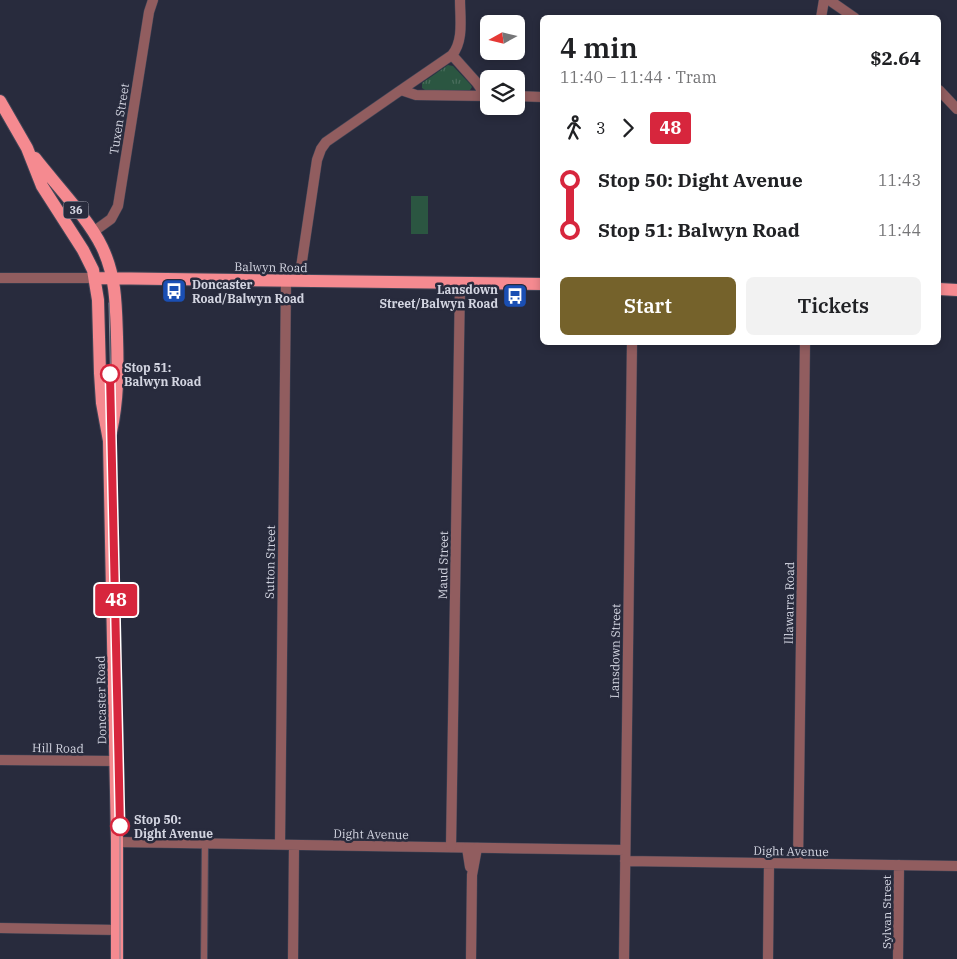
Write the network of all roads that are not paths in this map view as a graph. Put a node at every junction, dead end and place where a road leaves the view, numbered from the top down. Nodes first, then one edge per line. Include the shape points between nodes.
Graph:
1 (153, 0) edge
2 (460, 0) edge
3 (824, 0) edge
4 (829, 0) edge
5 (822, 15) edge
6 (851, 15) edge
7 (452, 55) junction
8 (480, 87) edge
9 (401, 90) junction
10 (941, 92) edge
11 (480, 96) edge
12 (525, 96) edge
13 (540, 97) edge
14 (1, 107) edge
15 (957, 109) edge
16 (27, 148) junction
17 (93, 232) junction
18 (0, 278) edge
19 (95, 278) junction
20 (113, 278) junction
21 (292, 281) junction
22 (460, 283) junction
23 (540, 284) edge
24 (941, 290) edge
25 (957, 290) edge
26 (632, 345) edge
27 (805, 345) edge
28 (109, 441) junction
29 (0, 760) edge
30 (116, 762) junction
31 (117, 842) junction
32 (205, 844) junction
33 (280, 844) junction
34 (294, 845) junction
35 (451, 848) junction
36 (472, 848) junction
37 (625, 856) junction
38 (769, 863) junction
39 (798, 863) junction
40 (899, 865) junction
41 (957, 866) edge
42 (0, 928) edge
43 (118, 930) junction
44 (117, 959) edge
45 (204, 959) edge
46 (293, 959) edge
47 (471, 959) edge
48 (624, 959) edge
49 (768, 959) edge
50 (898, 959) edge

1 - 17 street, Tuxen Street via 118,206 112,219
2 - 7 street via 460,39
3 - 5 street
4 - 6 street
7 - 8 street
7 - 9 street, Sutton Street
9 - 11 street via 416,94
9 - 21 street, Sutton Street via 326,142 321,149
10 - 15 street
12 - 13 street
14 - 16 main road, Doncaster Road / 36
16 - 17 main road, Doncaster Road / 36
16 - 19 main road, Doncaster Road / 36 via 42,186 83,250
17 - 20 main road, Doncaster Road / 36 via 104,251
18 - 19 street, Balwyn Road
19 - 20 main road, Balwyn Road
19 - 28 main road, Doncaster Road / 36 via 101,388
20 - 21 main road, Balwyn Road
20 - 28 main road, Doncaster Road / 36 via 118,375
21 - 22 main road, Balwyn Road
21 - 33 street, Sutton Street
22 - 23 main road, Balwyn Road
22 - 35 street, Maud Street
24 - 25 main road
26 - 37 street, Lansdown Street
27 - 39 street, Illawarra Road
28 - 30 main road, Doncaster Road / 36
29 - 30 street, Hill Road
30 - 31 main road, Doncaster Road / 36
31 - 32 street, Dight Avenue
31 - 43 main road, Doncaster Road / 36
32 - 33 street, Dight Avenue
32 - 45 lane
33 - 34 street, Dight Avenue
34 - 35 street, Dight Avenue
34 - 46 street
35 - 36 street, Dight Avenue
36 - 37 street, Dight Avenue
36 - 47 street
37 - 38 street, Dight Avenue
37 - 48 street, Lansdown Street
38 - 39 street, Dight Avenue
38 - 49 street
39 - 40 street, Dight Avenue
40 - 41 street, Dight Avenue
40 - 50 street, Sylvan Street
42 - 43 street
43 - 44 main road, Doncaster Road / 36

